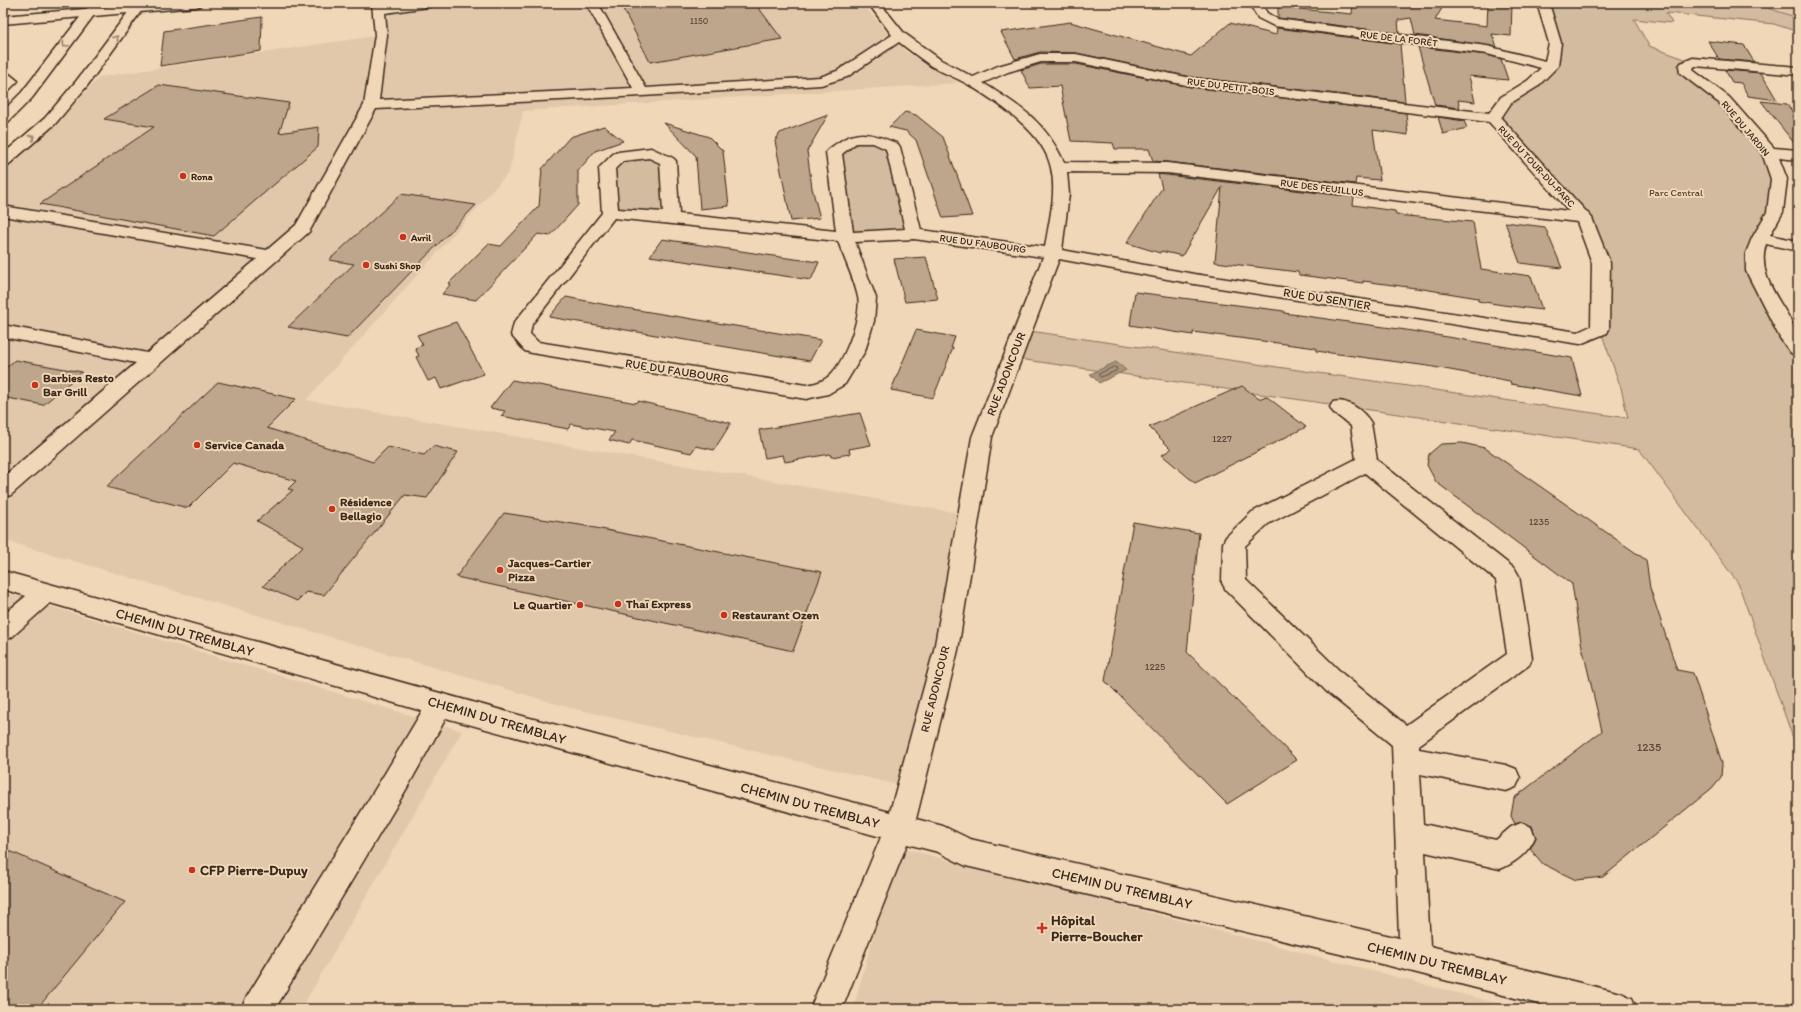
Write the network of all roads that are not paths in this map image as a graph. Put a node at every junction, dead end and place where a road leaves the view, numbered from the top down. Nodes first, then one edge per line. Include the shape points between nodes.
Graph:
1 (196, 3) edge
2 (428, 3) edge
3 (592, 3) edge
4 (874, 3) edge
5 (1255, 3) edge
6 (1543, 3) edge
7 (140, 6) edge
8 (378, 7) edge
9 (94, 8) edge
10 (3, 20) edge
11 (899, 36) junction
12 (1551, 66) junction
13 (1798, 71) edge
14 (3, 76) edge
15 (973, 82) junction
16 (3, 88) edge
17 (642, 92) junction
18 (371, 105) junction
19 (1493, 118) junction
20 (3, 119) edge
21 (1769, 152) junction
22 (1798, 155) edge
23 (3, 162) edge
24 (1059, 167) junction
25 (3, 211) edge
26 (610, 213) junction
27 (672, 218) junction
28 (1584, 218) junction
29 (914, 234) junction
30 (845, 238) junction
31 (1760, 238) junction
32 (1798, 246) edge
33 (1053, 253) junction
34 (271, 256) junction
35 (1600, 329) joint
36 (3, 331) edge
37 (1798, 349) edge
38 (151, 360) junction
39 (1340, 407) dead end
40 (55, 444) junction
41 (1367, 463) junction
42 (3, 468) edge
43 (3, 489) edge
44 (3, 580) edge
45 (46, 592) junction
46 (3, 630) edge
47 (440, 704) junction
48 (1405, 750) junction
49 (1506, 778) dead end
50 (899, 829) junction
51 (1409, 835) junction
52 (1521, 837) dead end
53 (1415, 956) junction
54 (1602, 1007) edge
55 (257, 1009) edge
56 (826, 1009) edge

1 - 7 street
2 - 8 street
3 - 17 street
4 - 11 street, RUE ADONCOUR
5 - 12 street, RUE DE LA FORÊT via 1262,15 1274,22 1487,50
6 - 12 street via 1555,43
7 - 9 street
23 -> 7 street via 50,121
8 - 18 street via 381,35
9 - 10 street
9 -> 20 street via 28,95
11 - 15 street, RUE ADONCOUR via 936,63
11 - 17 street via 842,74 821,82
12 - 19 street, RUE DU TOUR-DU-PARC via 1532,84 1506,100
13 - 21 street, RUE DU JARDIN via 1693,62 1686,66 1687,72 1724,100
14 - 16 street via 10,81
15 - 19 street, RUE DU PETIT-BOIS via 1003,69 1040,58 1076,58 1191,82
15 - 24 street, RUE ADONCOUR via 1032,124 1048,144
17 - 18 street
18 - 34 street via 303,228
19 - 28 street, RUE DU TOUR-DU-PARC
21 - 22 street
21 - 31 street, RUE DU JARDIN via 1779,179 1778,192 1775,212
24 - 28 street, RUE DES FEUILLUS via 1167,168
24 - 33 street, RUE ADONCOUR via 1061,194
25 - 34 street
26 - 27 street, RUE DU FAUBOURG
26 - 27 street via 607,168 618,157 651,153 668,162
26 - 30 street, RUE DU FAUBOURG via 522,323 520,335 532,347 806,392 822,389 838,379 856,351 864,321 866,298
27 - 30 street, RUE DU FAUBOURG
28 - 35 street, RUE DU TOUR-DU-PARC via 1601,264
29 - 30 street, RUE DU FAUBOURG
29 - 30 street, RUE DU FAUBOURG via 893,148 875,139 853,140 834,152
29 - 33 street, RUE DU FAUBOURG
31 - 32 street
31 - 37 street, RUE DU JARDIN via 1755,253 1755,271 1788,338
33 - 35 street, RUE DU SENTIER via 1194,279 1580,338
33 - 50 street, RUE ADONCOUR via 982,437 946,650
34 - 38 street
36 - 38 street
38 - 40 street
39 - 41 street via 1361,423
40 - 42 street via 17,459
40 - 43 street
41 - 48 street via 1507,576 1520,658
41 - 48 street via 1260,518 1234,543 1234,583
44 - 45 street, CHEMIN DU TREMBLAY
45 - 46 street
45 - 47 street, CHEMIN DU TREMBLAY
47 - 50 street, CHEMIN DU TREMBLAY
47 - 55 street
48 - 49 street
48 - 51 street
50 - 53 street, CHEMIN DU TREMBLAY via 943,840 966,852
50 - 56 street, RUE ADONCOUR
51 - 52 street via 1500,855
51 - 53 street
53 - 54 street, CHEMIN DU TREMBLAY

